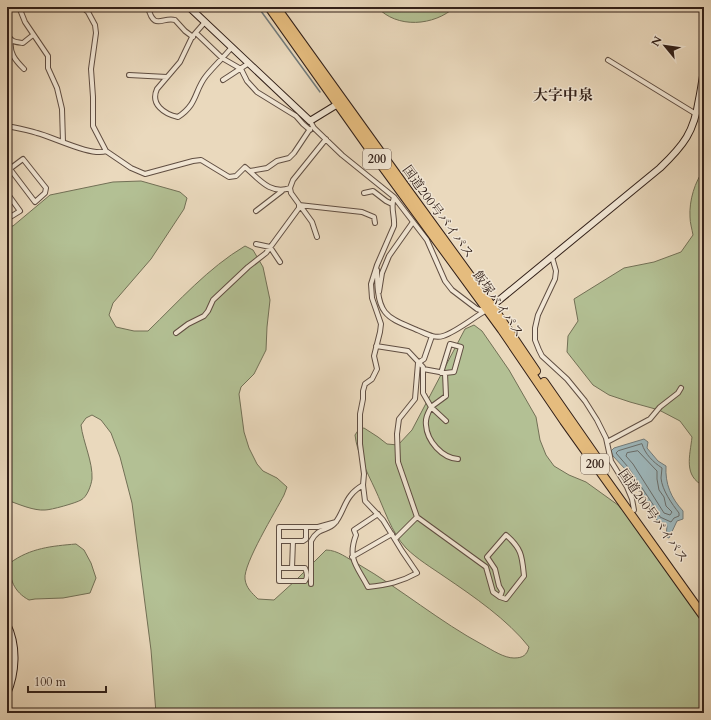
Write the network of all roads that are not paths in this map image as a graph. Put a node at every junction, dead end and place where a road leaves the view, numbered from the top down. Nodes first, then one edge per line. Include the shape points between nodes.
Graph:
1 (19, 7) edge
2 (82, 7) edge
3 (148, 7) edge
4 (189, 7) edge
5 (269, 7) edge
6 (276, 7) edge
7 (205, 22) junction
8 (7, 33) edge
9 (34, 35) junction
10 (194, 35) junction
11 (11, 40) junction
12 (232, 47) junction
13 (222, 58) junction
14 (608, 60) dead end
15 (249, 63) junction
16 (24, 69) dead end
17 (240, 69) junction
18 (704, 71) edge
19 (129, 75) dead end
20 (167, 77) junction
21 (223, 80) dead end
22 (341, 102) junction
23 (696, 114) junction
24 (300, 115) junction
25 (311, 123) junction
26 (7, 126) edge
27 (310, 130) junction
28 (326, 139) junction
29 (63, 142) junction
30 (106, 151) junction
31 (8, 170) edge
32 (250, 171) junction
33 (290, 188) junction
34 (282, 191) junction
35 (7, 193) edge
36 (364, 193) dead end
37 (394, 197) junction
38 (392, 204) junction
39 (299, 205) junction
40 (256, 211) dead end
41 (7, 219) edge
42 (413, 222) junction
43 (375, 224) dead end
44 (317, 237) dead end
45 (256, 244) dead end
46 (270, 247) junction
47 (552, 257) junction
48 (280, 262) dead end
49 (377, 265) junction
50 (379, 296) junction
51 (489, 308) junction
52 (176, 333) dead end
53 (432, 336) junction
54 (376, 346) junction
55 (418, 363) junction
56 (423, 369) junction
57 (443, 373) junction
58 (682, 388) dead end
59 (431, 407) junction
60 (446, 421) dead end
61 (607, 442) junction
62 (458, 459) dead end
63 (362, 485) junction
64 (634, 510) junction
65 (378, 514) junction
66 (417, 517) junction
67 (336, 522) junction
68 (306, 527) junction
69 (392, 534) junction
70 (395, 539) junction
71 (279, 541) junction
72 (293, 541) junction
73 (352, 557) junction
74 (279, 568) junction
75 (292, 568) junction
76 (311, 584) dead end
77 (500, 598) junction
78 (704, 608) edge
79 (704, 617) edge
80 (7, 624) edge
81 (7, 694) edge

1 - 9 street via 24,22
2 - 30 street via 95,24 91,70 93,126
3 - 10 street via 150,16 155,20 175,20 184,31
4 - 7 street
5 - 22 highway, 200
6 - 22 highway, 国道200号バイパス / 200
7 - 10 street
7 - 12 street
8 - 11 street
9 - 11 street via 24,43
9 - 29 street via 48,56 48,68 57,88 62,109
10 - 13 street
10 - 20 street via 180,62
11 - 16 street via 12,56
12 - 13 street
12 - 15 street
13 - 17 street
13 - 20 street via 205,76 192,105 178,117 159,109 155,101 157,88
14 - 23 street
15 - 17 street
15 - 24 street
17 - 21 street
17 - 24 street via 257,92
18 - 23 street
19 - 20 street
22 - 25 street
22 - 51 highway, 国道200号バイパス / 200
23 - 47 street via 687,138 669,159
24 - 25 street
24 - 27 street via 303,124
25 - 27 street
25 - 28 street
26 - 29 street
27 - 32 street via 288,158 277,161 267,168
28 - 33 street via 293,180
28 - 37 street
29 - 30 street via 82,149
30 - 32 street via 145,174 197,160 229,177 236,176 245,167
31 - 31 street via 23,159 46,188 45,193 35,202
32 - 34 street via 269,188
33 - 34 street
33 - 39 street
34 - 40 street
35 - 41 street via 20,211
36 - 38 street via 373,191
37 - 38 street
37 - 42 street
38 - 49 street via 394,226
39 - 43 street via 362,212 374,217
39 - 44 street via 312,222
39 - 46 street
42 - 50 street via 389,256 382,273
42 - 51 street via 427,240 445,281 452,290 477,309
45 - 46 street
46 - 48 street
46 - 52 street via 214,300 204,316
47 - 51 street
47 - 61 street via 556,270 555,278 538,315 535,340 542,356 567,379 585,401
49 - 50 street
49 - 54 street via 371,284 372,298 381,324
50 - 53 street via 384,311 398,322
51 - 53 street via 453,331 442,336
51 - 64 highway, 国道200号バイパス / 200
51 - 79 highway, 飯塚バイパス / 200 via 573,433
53 - 55 street via 424,359
54 - 55 street via 408,351
54 - 63 street via 374,356 377,369 372,379 365,384 360,414 364,474
55 - 56 street
55 - 66 street via 415,399 399,419 397,434 398,462
56 - 57 street
56 - 59 street via 423,393
57 - 57 street via 454,372 461,348 450,344
57 - 59 street via 446,396
58 - 61 street via 650,419
59 - 60 street
59 - 62 street via 426,424 433,444 439,451
61 - 64 street via 611,461 627,487
63 - 65 street via 365,501
63 - 67 street via 350,496
64 - 78 highway, 国道200号バイパス / 200
65 - 69 street
65 - 73 street via 354,530 356,535 352,545
66 - 70 street
66 - 77 street via 486,567 493,592
67 - 68 street
67 - 76 street via 331,527 319,531 311,541
68 - 71 street via 279,528
68 - 72 street via 306,538 303,541
69 - 70 street
69 - 73 street
70 - 73 street via 417,573 403,581 368,587
71 - 72 street
71 - 74 street
72 - 75 street
74 - 75 street
74 - 75 street via 279,581 306,580 307,572 304,568
77 - 77 street via 506,599 524,576 522,557 516,544 506,535 487,557 495,569 502,591
80 - 81 street via 14,660 13,681

